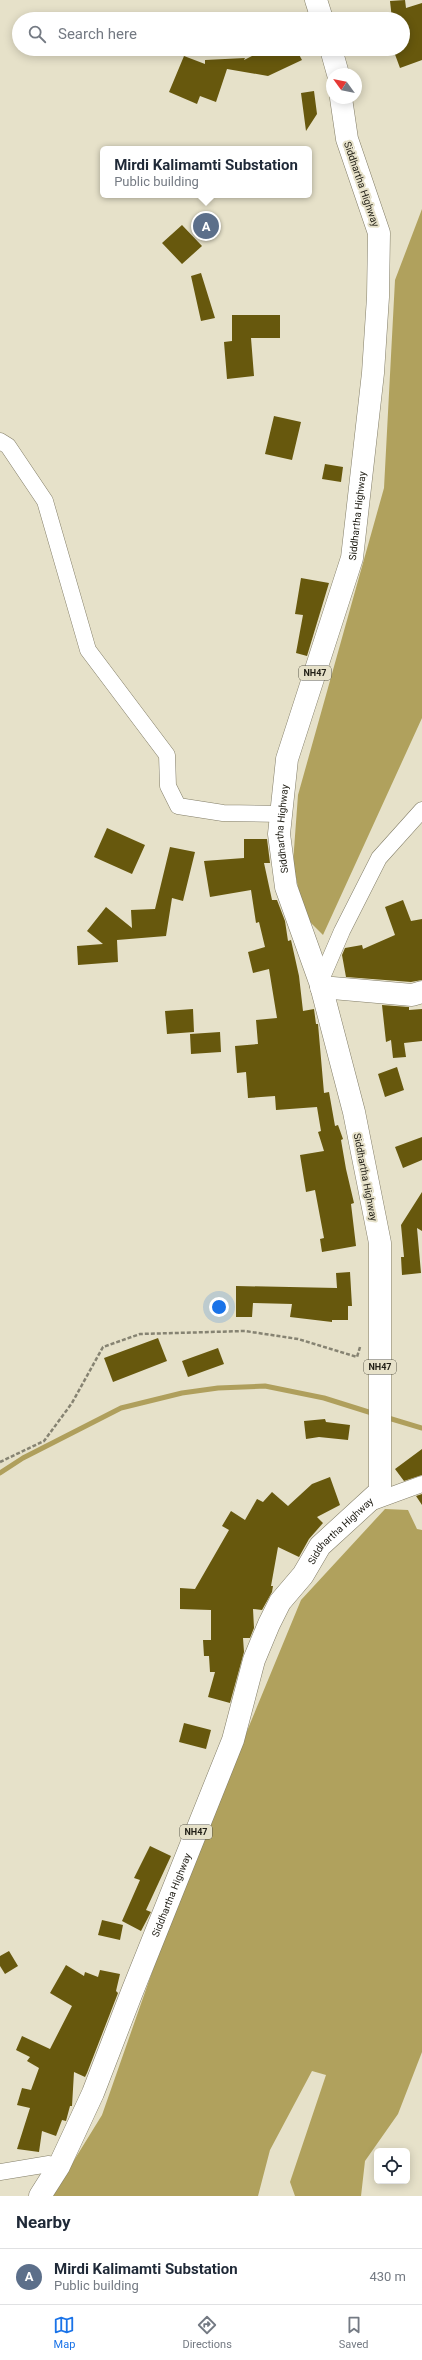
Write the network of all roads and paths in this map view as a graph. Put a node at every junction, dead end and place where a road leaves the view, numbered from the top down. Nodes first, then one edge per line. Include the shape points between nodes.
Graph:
1 (316, 0) edge
2 (320, 12) edge
3 (333, 56) edge
4 (336, 68) edge
5 (342, 104) edge
6 (0, 441) edge
7 (422, 810) edge
8 (281, 814) junction
9 (321, 984) junction
10 (422, 992) edge
11 (361, 1342) dead end
12 (0, 1462) edge
13 (422, 1484) edge
14 (373, 1498) junction
15 (59, 2166) junction
16 (0, 2172) edge
17 (40, 2196) edge

1 - 2 main road
3 - 4 main road
5 - 8 main road, Siddhartha Highway / NH47 via 347,139 379,233 373,373 352,558 287,759
6 - 8 street via 8,446 45,501 88,650 167,755 168,786 178,806 223,813
7 - 9 street via 379,858 342,931
8 - 9 main road, Siddhartha Highway / NH47 via 279,834 286,887
9 - 10 main road via 412,995
9 - 14 main road, Siddhartha Highway / NH47 via 354,1112 380,1243
11 - 12 path via 357,1357 298,1339 245,1331 140,1334 103,1347 72,1403 44,1441
13 - 14 street
14 - 15 main road, Siddhartha Highway / NH47 via 320,1546 303,1575 280,1602 268,1624 254,1660 233,1740 93,2093
15 - 16 street via 49,2164
15 - 17 main road, Siddhartha Highway / NH47

